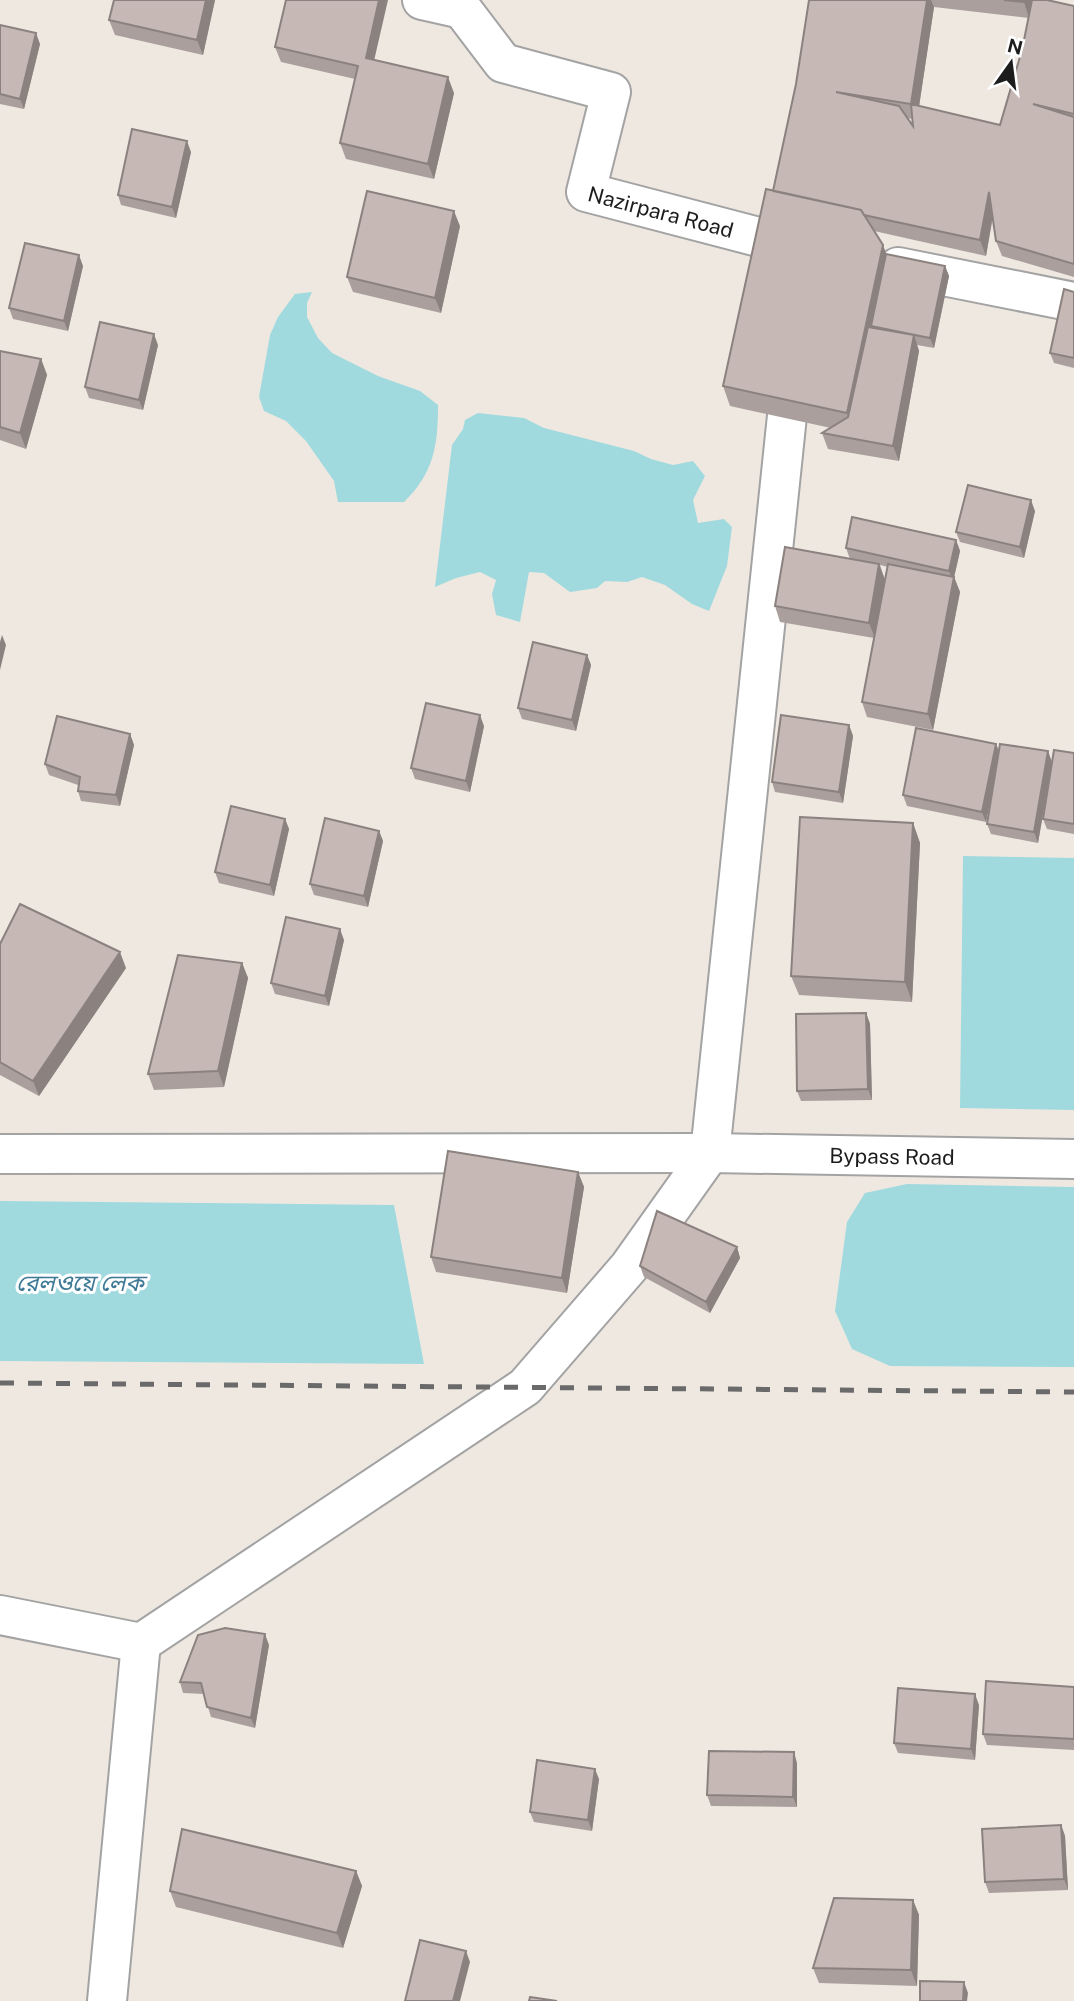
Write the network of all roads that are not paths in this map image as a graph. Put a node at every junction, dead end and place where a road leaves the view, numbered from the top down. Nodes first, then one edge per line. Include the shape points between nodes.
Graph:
1 (422, 0) edge
2 (1074, 302) edge
3 (795, 332) edge
4 (710, 1153) junction
5 (0, 1154) edge
6 (1074, 1159) edge
7 (0, 1615) edge
8 (141, 1643) junction
9 (107, 2001) edge

1 - 2 street, Nazirpara Road via 462,9 503,63 611,92 586,192 804,249
3 - 4 street
4 - 5 street, Bypass Road
4 - 6 street, Bypass Road
4 - 8 street via 629,1267 526,1387
7 - 8 street
8 - 9 street

